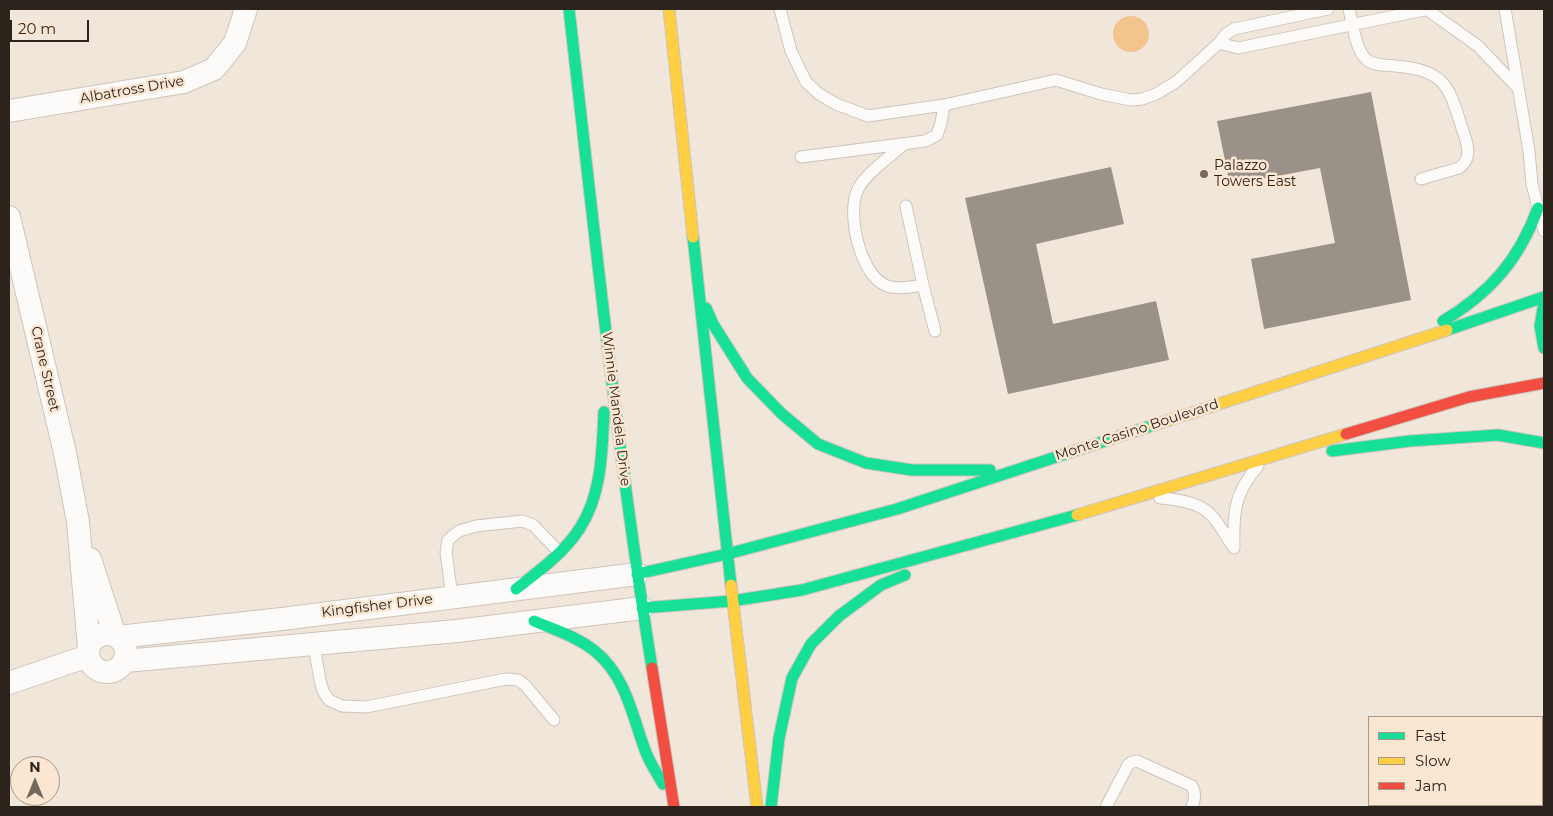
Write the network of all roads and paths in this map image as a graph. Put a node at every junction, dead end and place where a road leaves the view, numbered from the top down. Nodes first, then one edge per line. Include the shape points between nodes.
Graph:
1 (246, 9) edge
2 (570, 9) edge
3 (669, 9) edge
4 (780, 9) edge
5 (1328, 9) edge
6 (1349, 9) edge
7 (1428, 9) edge
8 (1505, 9) edge
9 (1353, 25) junction
10 (1219, 43) junction
11 (1518, 88) junction
12 (944, 105) junction
13 (9, 111) edge
14 (904, 144) junction
15 (802, 157) dead end
16 (1421, 179) dead end
17 (906, 206) dead end
18 (1538, 208) junction
19 (9, 217) edge
20 (1544, 231) edge
21 (923, 286) junction
22 (699, 292) junction
23 (1544, 298) edge
24 (1544, 303) edge
25 (934, 331) dead end
26 (1544, 348) edge
27 (1388, 350) junction
28 (609, 354) junction
29 (1544, 383) edge
30 (1544, 443) edge
31 (1265, 458) junction
32 (1012, 470) junction
33 (1139, 498) junction
34 (78, 522) junction
35 (978, 542) junction
36 (559, 552) junction
37 (727, 554) junction
38 (637, 574) junction
39 (516, 589) junction
40 (452, 597) junction
41 (732, 601) junction
42 (642, 608) junction
43 (356, 610) junction
44 (534, 621) junction
45 (457, 631) junction
46 (117, 637) junction
47 (359, 639) junction
48 (314, 645) junction
49 (88, 652) junction
50 (125, 661) junction
51 (9, 683) edge
52 (554, 720) dead end
53 (674, 806) edge
54 (757, 807) edge
55 (770, 807) edge
56 (1106, 807) edge
57 (1192, 807) edge

1 - 13 street, Albatross Drive via 235,43 214,69 184,82
2 - 28 main road, Winnie Mandela Drive
3 - 22 main road
4 - 12 lane via 791,51 806,82 836,104 868,116
5 - 10 lane via 1234,29
6 - 9 lane
7 - 9 lane
7 - 11 lane via 1478,46
8 - 11 lane
9 - 10 lane via 1238,48
9 - 16 lane via 1359,50 1371,63 1418,68 1432,73 1448,89 1467,142 1467,160 1459,168
10 - 12 lane via 1176,82 1142,99 1101,94 1056,80
11 - 18 lane
12 - 14 lane via 936,135 925,141
14 - 15 lane
14 - 21 lane via 858,188 854,219 863,262 874,278 886,286
17 - 21 lane
18 - 20 lane
18 - 27 main road via 1528,236 1514,258 1476,300
19 - 34 street, Crane Street via 65,453
21 - 25 lane
22 - 32 main road via 713,324 746,378 818,444 866,462 912,470
22 - 37 main road
23 - 27 main road, Monte Casino Boulevard
24 - 26 main road via 1540,334
27 - 32 main road, Monte Casino Boulevard
28 - 36 main road via 601,460 595,491 586,518
28 - 38 main road, Winnie Mandela Drive
29 - 31 main road via 1469,397
30 - 31 main road via 1498,436 1410,441
31 - 33 main road
31 - 33 lane via 1242,487 1236,503 1234,548 1215,520 1201,507 1168,499
32 - 37 main road, Monte Casino Boulevard via 897,509
33 - 35 main road
34 - 46 street, Crane Street
34 - 49 street, Crane Street
35 - 41 main road via 802,590
35 - 55 main road via 881,585 839,616 811,644 792,678 779,738
36 - 39 main road
36 - 40 lane via 533,525 522,521 459,531 448,540 446,552
37 - 38 main road, Monte Casino Boulevard
37 - 41 main road
38 - 39 street, Kingfisher Drive
38 - 42 main road, Winnie Mandela Drive
39 - 40 street, Kingfisher Drive
40 - 43 street, Kingfisher Drive
40 - 45 street
41 - 42 main road
41 - 54 main road
42 - 44 street
42 - 53 main road, Winnie Mandela Drive
43 - 46 street, Kingfisher Drive
43 - 47 street
44 - 45 street
44 - 53 main road via 580,641 613,669 627,692 646,752
45 - 47 street
46 - 49 street via 101,635
46 - 50 street via 126,648
47 - 48 street
48 - 50 street
48 - 52 lane via 323,691 329,700 342,706 366,707 512,679 525,685
49 - 50 street via 95,668 105,672 118,669
49 - 51 street
56 - 57 lane via 1128,765 1137,761 1192,786 1195,791

